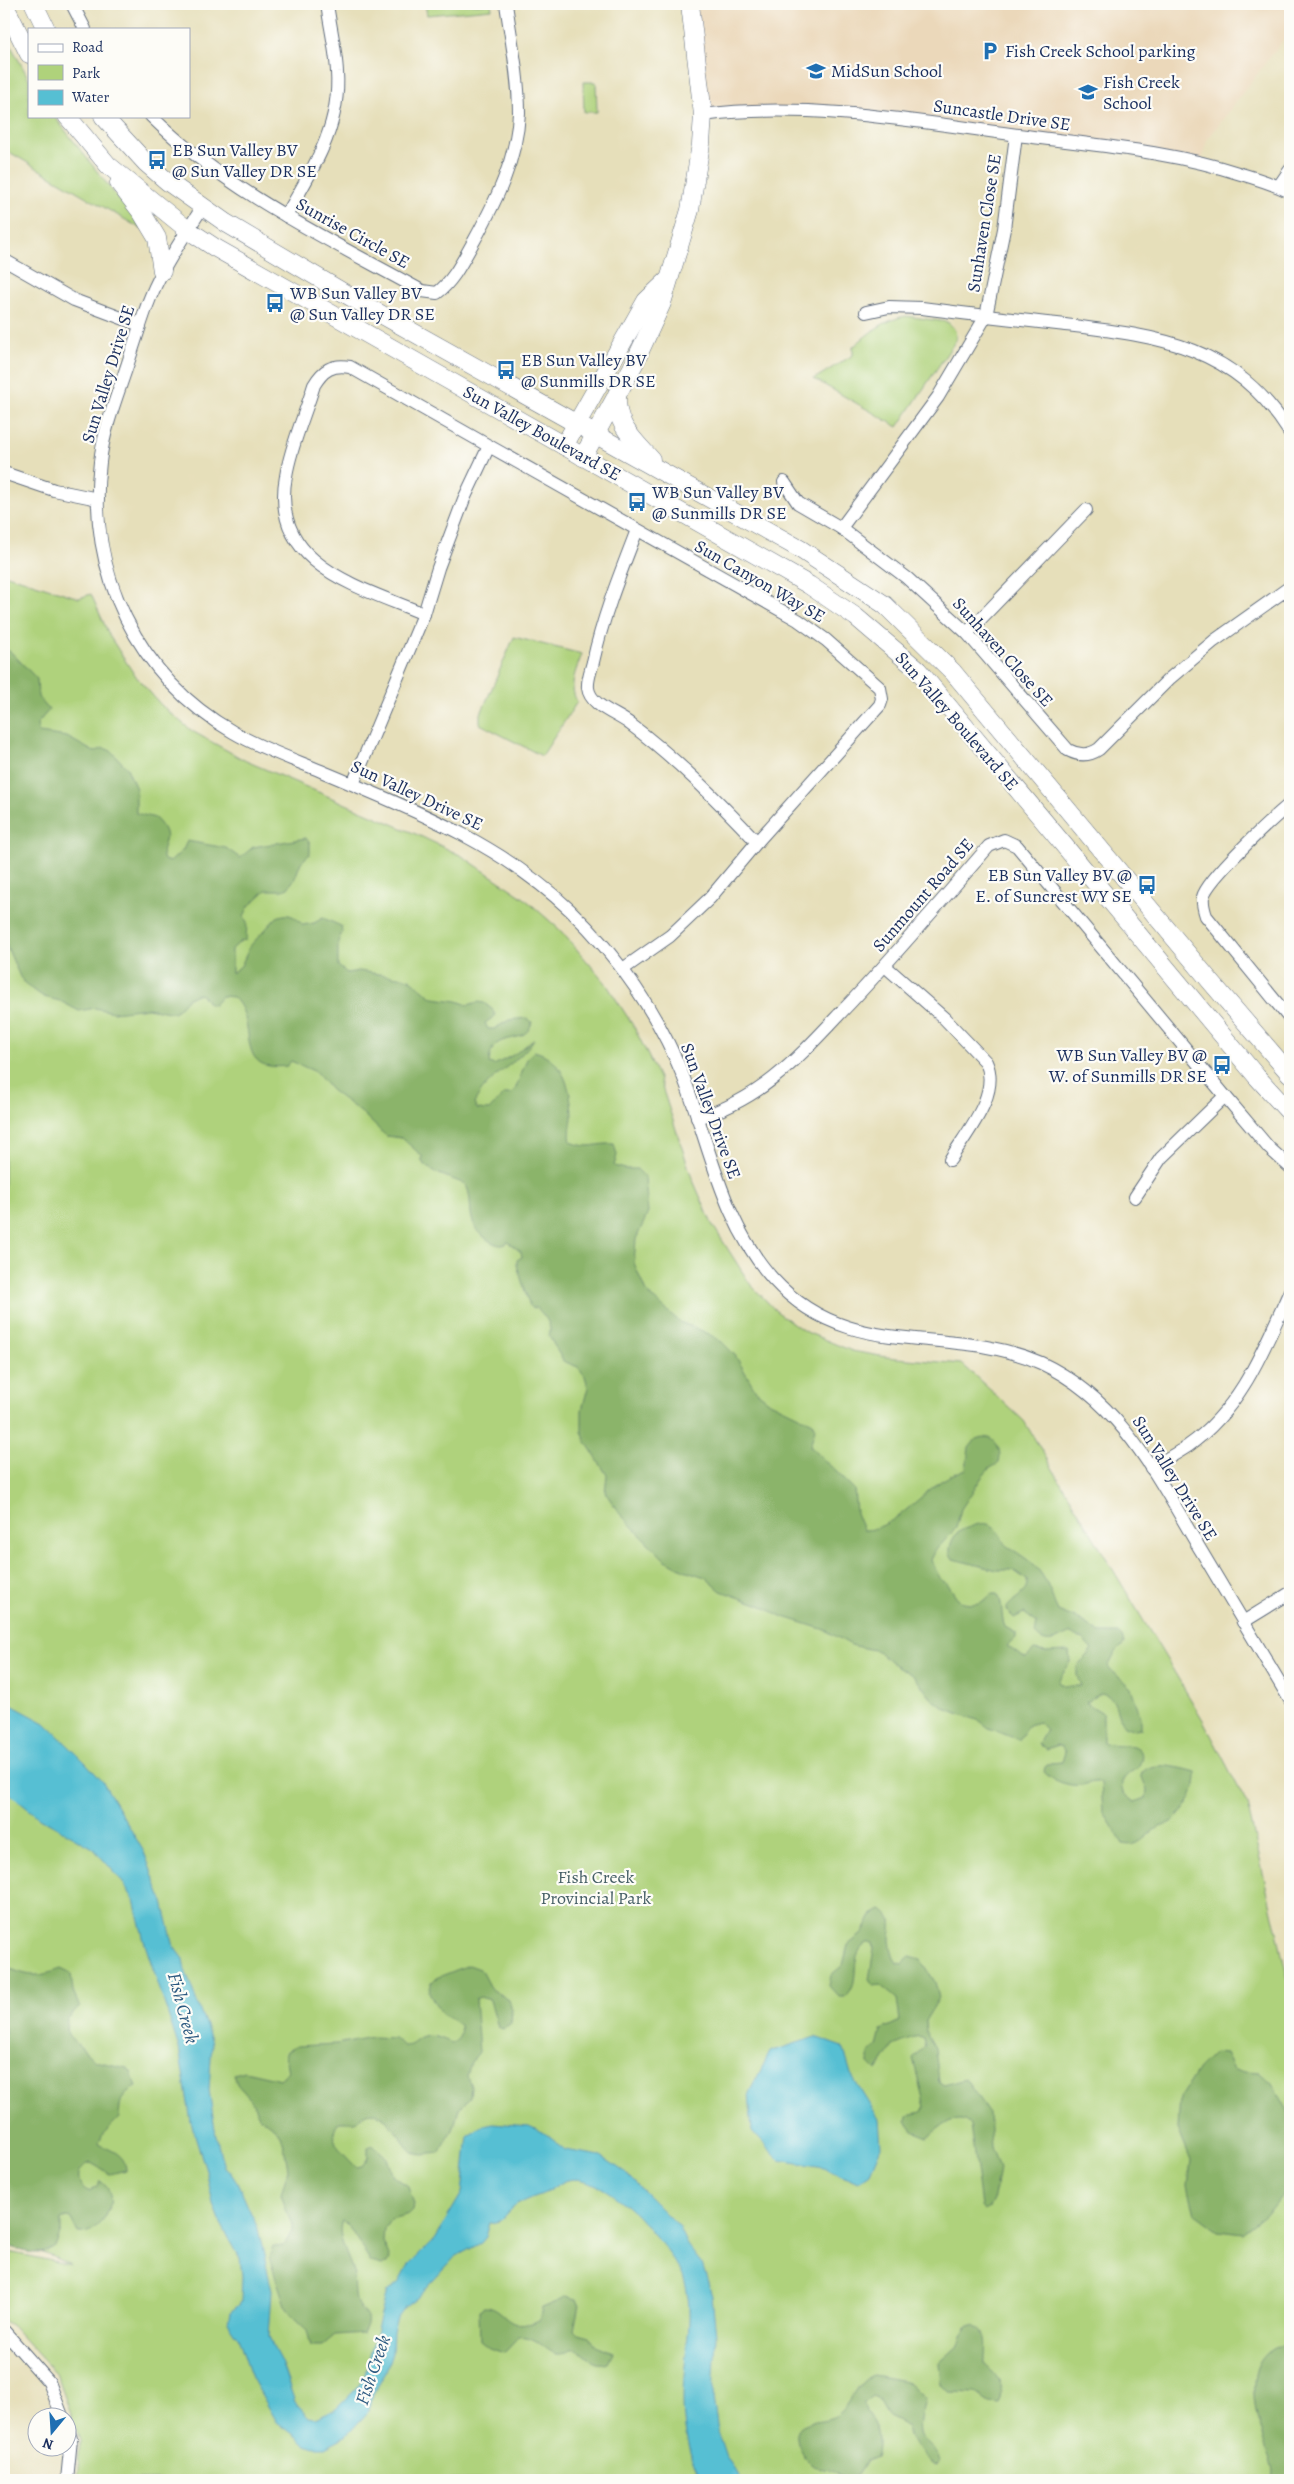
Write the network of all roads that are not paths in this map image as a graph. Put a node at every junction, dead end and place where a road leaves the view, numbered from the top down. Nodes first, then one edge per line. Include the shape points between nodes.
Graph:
1 (4, 4) edge
2 (34, 4) edge
3 (72, 4) edge
4 (327, 4) edge
5 (506, 4) edge
6 (690, 4) edge
7 (46, 28) edge
8 (85, 28) edge
9 (28, 52) edge
10 (703, 115) junction
11 (70, 118) edge
12 (105, 118) edge
13 (153, 118) edge
14 (1016, 135) junction
15 (108, 165) junction
16 (1290, 170) edge
17 (1279, 186) junction
18 (1290, 192) edge
19 (202, 208) junction
20 (286, 216) junction
21 (188, 230) junction
22 (4, 260) edge
23 (162, 271) junction
24 (667, 281) junction
25 (866, 312) dead end
26 (986, 316) junction
27 (140, 325) junction
28 (618, 394) junction
29 (577, 423) junction
30 (596, 433) junction
31 (1290, 433) edge
32 (489, 446) junction
33 (564, 446) junction
34 (582, 457) junction
35 (660, 470) junction
36 (4, 473) edge
37 (784, 482) dead end
38 (98, 499) junction
39 (1086, 510) dead end
40 (841, 528) junction
41 (637, 530) junction
42 (1290, 587) edge
43 (424, 614) junction
44 (967, 633) junction
45 (353, 784) junction
46 (1290, 804) edge
47 (757, 842) junction
48 (886, 966) junction
49 (623, 969) junction
50 (1290, 1019) edge
51 (1290, 1074) edge
52 (1225, 1096) junction
53 (1290, 1113) edge
54 (698, 1118) junction
55 (950, 1160) dead end
56 (1290, 1167) edge
57 (1135, 1197) dead end
58 (1290, 1291) edge
59 (1152, 1468) junction
60 (1290, 1593) edge
61 (1243, 1622) junction
62 (1290, 1700) edge
63 (4, 2331) edge
64 (58, 2406) edge
65 (69, 2456) edge
66 (67, 2480) edge

1 - 9 main road
2 - 7 main road
3 - 8 street
4 - 20 street via 337,72 332,124 318,158
5 - 20 street, Sunrise Circle SE via 519,112 514,149 503,182 449,284 437,293 422,291
6 - 10 main road
10 - 14 street, Suncastle Drive SE via 758,111 823,113
10 - 24 main road via 690,210
11 - 15 main road, Sun Valley Boulevard SE
12 - 19 main road, Sun Valley Boulevard SE via 146,163
13 - 20 street, Sunrise Circle SE via 212,168
14 - 17 street, Suncastle Drive SE via 1176,157
14 - 26 street, Sunhaven Close SE via 1004,229
15 - 21 main road, Sun Valley Boulevard SE
15 - 23 main road via 157,238
16 - 17 street
17 - 18 street, Suncastle Drive SE
19 - 21 street, Sun Valley Drive SE
19 - 29 main road, Sun Valley Boulevard SE via 361,303
21 - 23 street, Sun Valley Drive SE
21 - 33 main road, Sun Valley Boulevard SE via 322,310
22 - 27 street via 81,303
23 - 27 street, Sun Valley Drive SE
24 - 28 main road via 655,318
24 - 29 main road via 646,301
25 - 26 street via 889,307 922,308
26 - 31 street, Sunhaven Close SE via 1137,334 1200,354 1239,374 1260,392
26 - 40 street, Sunhaven Close SE via 938,397
27 - 38 street, Sun Valley Drive SE via 106,428
28 - 30 main road
28 - 35 main road via 616,408 619,420
29 - 30 main road, Sun Valley Boulevard SE
29 - 33 main road
30 - 34 main road
30 - 35 main road, Sun Valley Boulevard SE
32 - 41 street, Sun Canyon Way SE
32 - 43 street via 451,530
32 - 43 street, Sun Canyon Way SE via 350,367 331,367 322,372 314,385 285,478 284,502 292,531 311,559 330,574
33 - 34 main road, Sun Valley Boulevard SE
34 - 53 main road, Sun Valley Boulevard SE via 809,585 856,617 897,651 938,694
35 - 51 main road, Sun Valley Boulevard SE via 834,570 907,624 953,672
36 - 38 street via 54,490
37 - 40 street via 798,502
38 - 45 street, Sun Valley Drive SE via 102,548 116,597 133,634 170,684 202,712 232,732
39 - 44 street
40 - 44 street, Sunhaven Close SE via 907,578
41 - 47 street via 600,631 588,684 590,694 599,704 658,745 699,781
41 - 47 street, Sun Canyon Way SE via 798,620 880,688 882,699 878,709
42 - 44 street, Sunhaven Close SE via 1214,641 1169,679 1099,749 1089,754 1068,750
43 - 45 street
45 - 49 street, Sun Valley Drive SE via 436,819 508,860 572,912
46 - 50 street via 1247,844 1203,897 1206,916
47 - 49 street, Sun Canyon Way SE via 710,898 670,936
48 - 52 street, Sunmount Road SE via 989,846 998,841 1009,841 1017,846
48 - 54 street, Sunmount Road SE via 779,1076 721,1112
48 - 55 street via 944,1018 986,1062 990,1071 988,1096
49 - 54 street, Sun Valley Drive SE via 674,1054
52 - 56 street, Sunmount Road SE via 1269,1148
52 - 57 street via 1161,1158
54 - 59 street, Sun Valley Drive SE via 714,1172 738,1225 773,1279 800,1303 830,1321 864,1333 978,1345 1038,1362 1097,1400 1134,1440
58 - 59 street via 1241,1392 1204,1433
59 - 61 street, Sun Valley Drive SE
60 - 61 street
61 - 62 street, Sun Valley Drive SE
63 - 64 street via 49,2382
65 - 66 street

